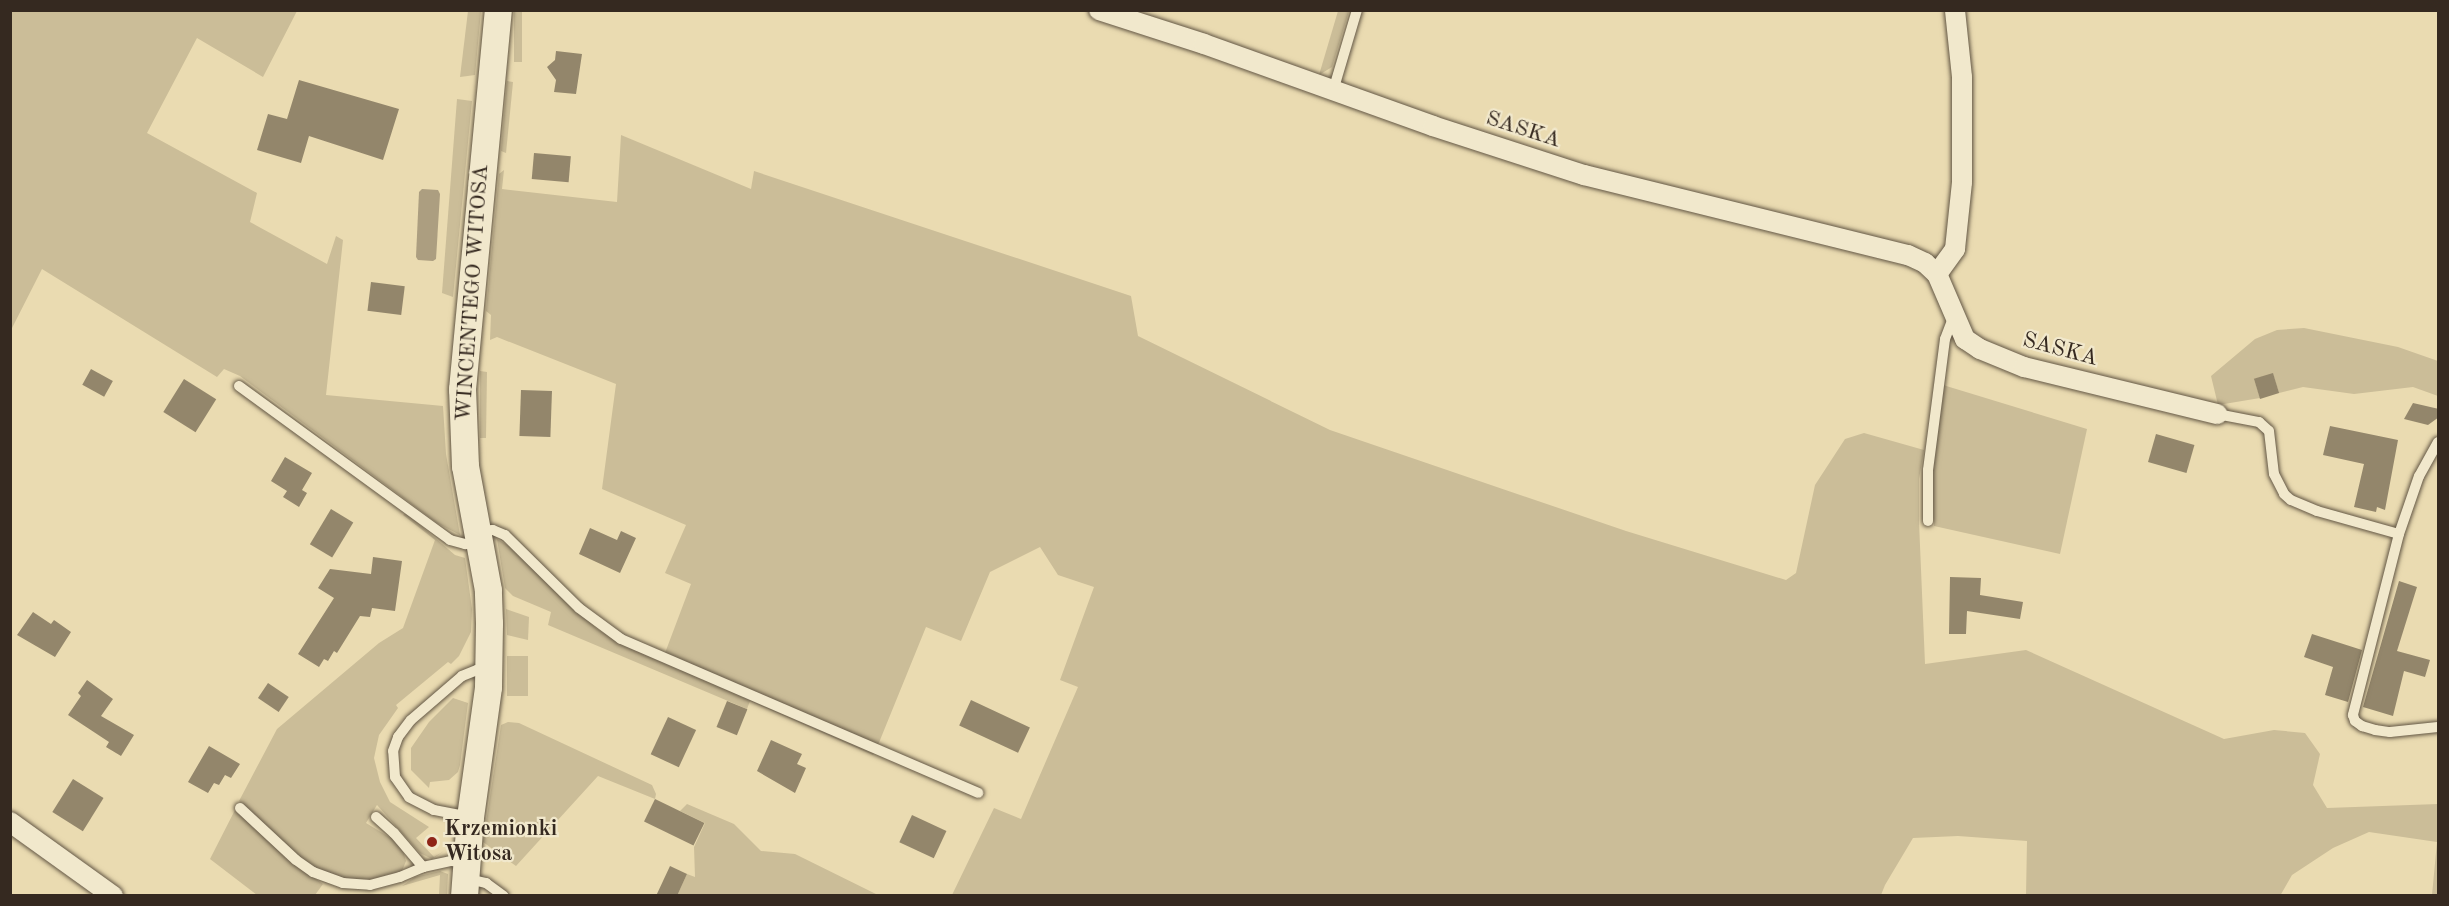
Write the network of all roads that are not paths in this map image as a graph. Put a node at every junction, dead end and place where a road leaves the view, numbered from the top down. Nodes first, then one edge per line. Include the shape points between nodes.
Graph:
1 (498, 10) edge
2 (1100, 10) edge
3 (1356, 10) edge
4 (1955, 10) edge
5 (1333, 91) junction
6 (1937, 274) junction
7 (1954, 316) junction
8 (239, 386) dead end
9 (2217, 414) joint
10 (2439, 442) edge
11 (1928, 521) dead end
12 (2399, 534) junction
13 (478, 537) junction
14 (489, 670) junction
15 (2439, 727) edge
16 (978, 793) dead end
17 (240, 807) dead end
18 (376, 817) dead end
19 (470, 817) junction
20 (10, 822) edge
21 (423, 867) junction
22 (464, 878) edge
23 (113, 896) edge
24 (504, 896) edge

1 - 13 street, WINCENTEGO WITOSA via 462,389 465,466
2 - 5 street, SASKA
3 - 5 lane
4 - 6 street via 1962,77 1962,182 1955,249
5 - 6 street, SASKA via 1584,175 1898,252 1926,263
6 - 7 street, SASKA
7 - 9 street, SASKA via 1965,339 1999,358
7 - 11 lane via 1945,339 1928,470
8 - 13 lane via 450,540 465,544
9 - 12 lane via 2259,423 2269,431 2274,474 2291,500
10 - 12 lane via 2419,476
12 - 15 lane via 2353,715 2355,721 2374,730
13 - 14 street, WINCENTEGO WITOSA via 488,591
13 - 16 lane via 493,530 505,535 579,608 621,639
14 - 19 street, WINCENTEGO WITOSA
14 - 19 lane via 462,676 404,727 393,751 395,777 409,797 434,810
17 - 21 lane via 296,860 331,880 370,885 400,878
18 - 21 lane
19 - 22 street, WINCENTEGO WITOSA
20 - 23 street
21 - 22 lane via 451,861
22 - 24 lane via 486,883

